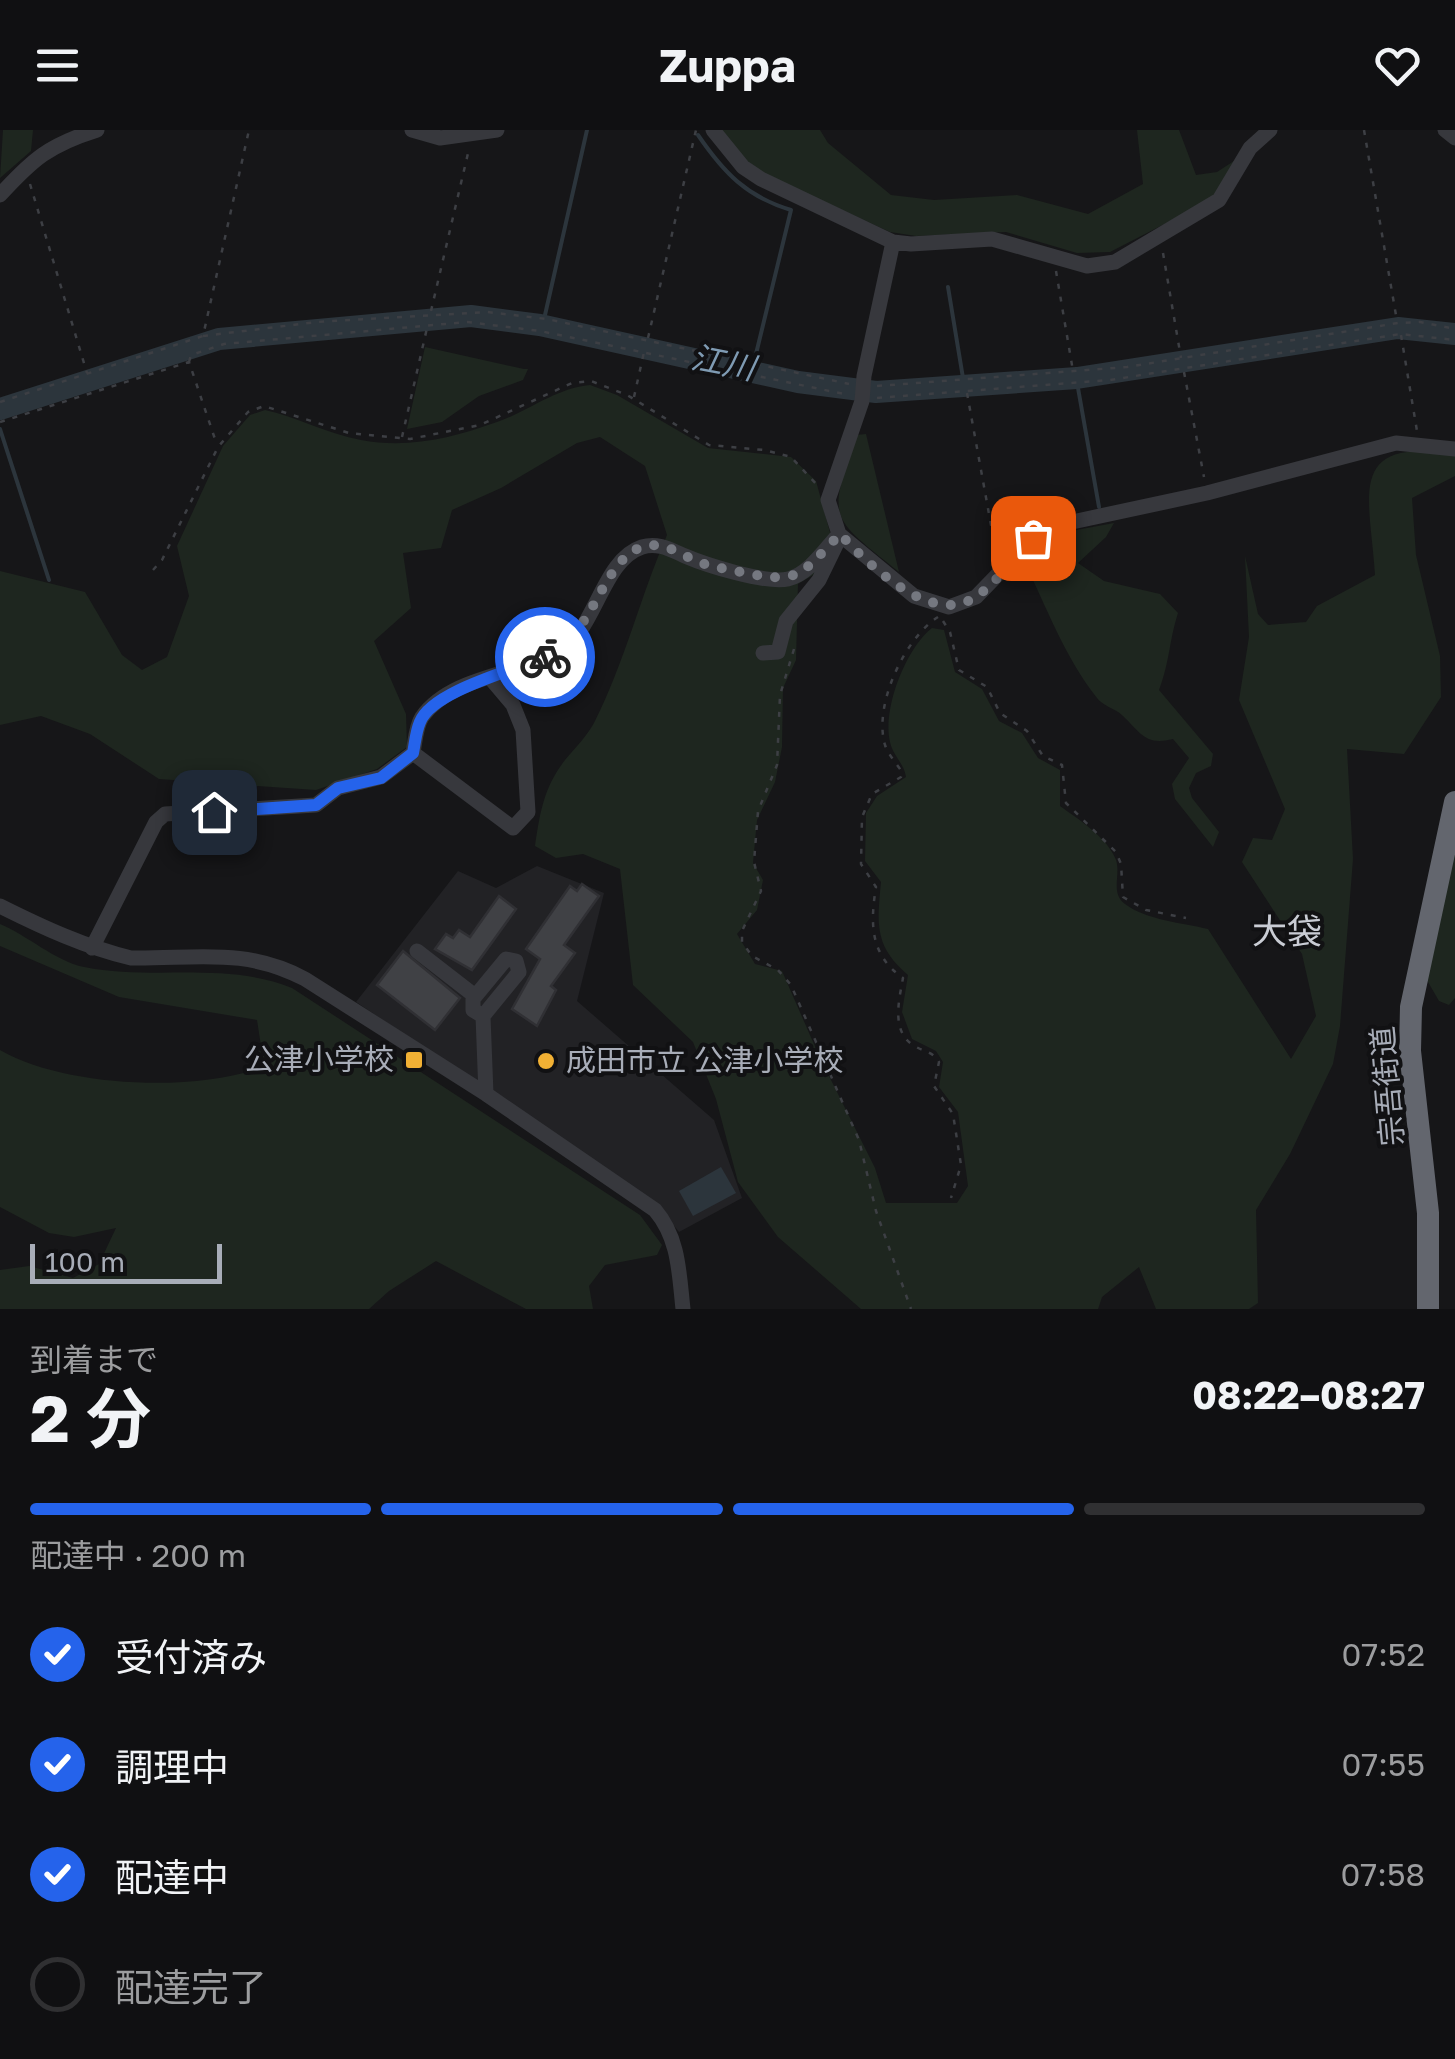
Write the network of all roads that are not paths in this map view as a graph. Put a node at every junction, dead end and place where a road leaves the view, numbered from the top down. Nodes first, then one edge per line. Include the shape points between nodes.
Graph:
1 (96, 130) edge
2 (412, 130) edge
3 (498, 130) edge
4 (713, 130) edge
5 (1270, 130) edge
6 (1445, 130) edge
7 (1455, 138) edge
8 (0, 195) edge
9 (893, 242) junction
10 (1455, 449) edge
11 (840, 534) junction
12 (762, 653) dead end
13 (492, 679) junction
14 (413, 753) junction
15 (1455, 802) edge
16 (0, 906) edge
17 (92, 948) junction
18 (417, 951) dead end
19 (476, 996) junction
20 (483, 1016) junction
21 (486, 1094) junction
22 (683, 1309) edge
23 (1428, 1309) edge

1 - 8 street via 52,146
2 - 3 street via 440,138
4 - 9 street via 761,179
5 - 9 street via 1250,148 1219,200 1114,262 1087,266 992,239
6 - 7 street
9 - 11 street via 863,392 828,500
10 - 11 street via 1396,442 1049,527 976,597 940,612
11 - 12 street via 819,580 786,621 778,652
11 - 13 street via 805,570 783,580 702,563 662,546 637,548 618,566 574,640
13 - 14 street via 420,718
13 - 14 street via 514,705 523,730 528,812 512,828
14 - 17 street via 381,778 338,788 316,805 165,814
15 - 23 highway, 宗吾街道 via 1411,1007 1428,1213
16 - 17 street
17 - 21 street via 131,958 228,956 276,964
18 - 19 street
19 - 20 street via 472,1010
19 - 20 street via 506,959 516,961 519,972
20 - 21 street
21 - 22 street via 655,1210 675,1246

